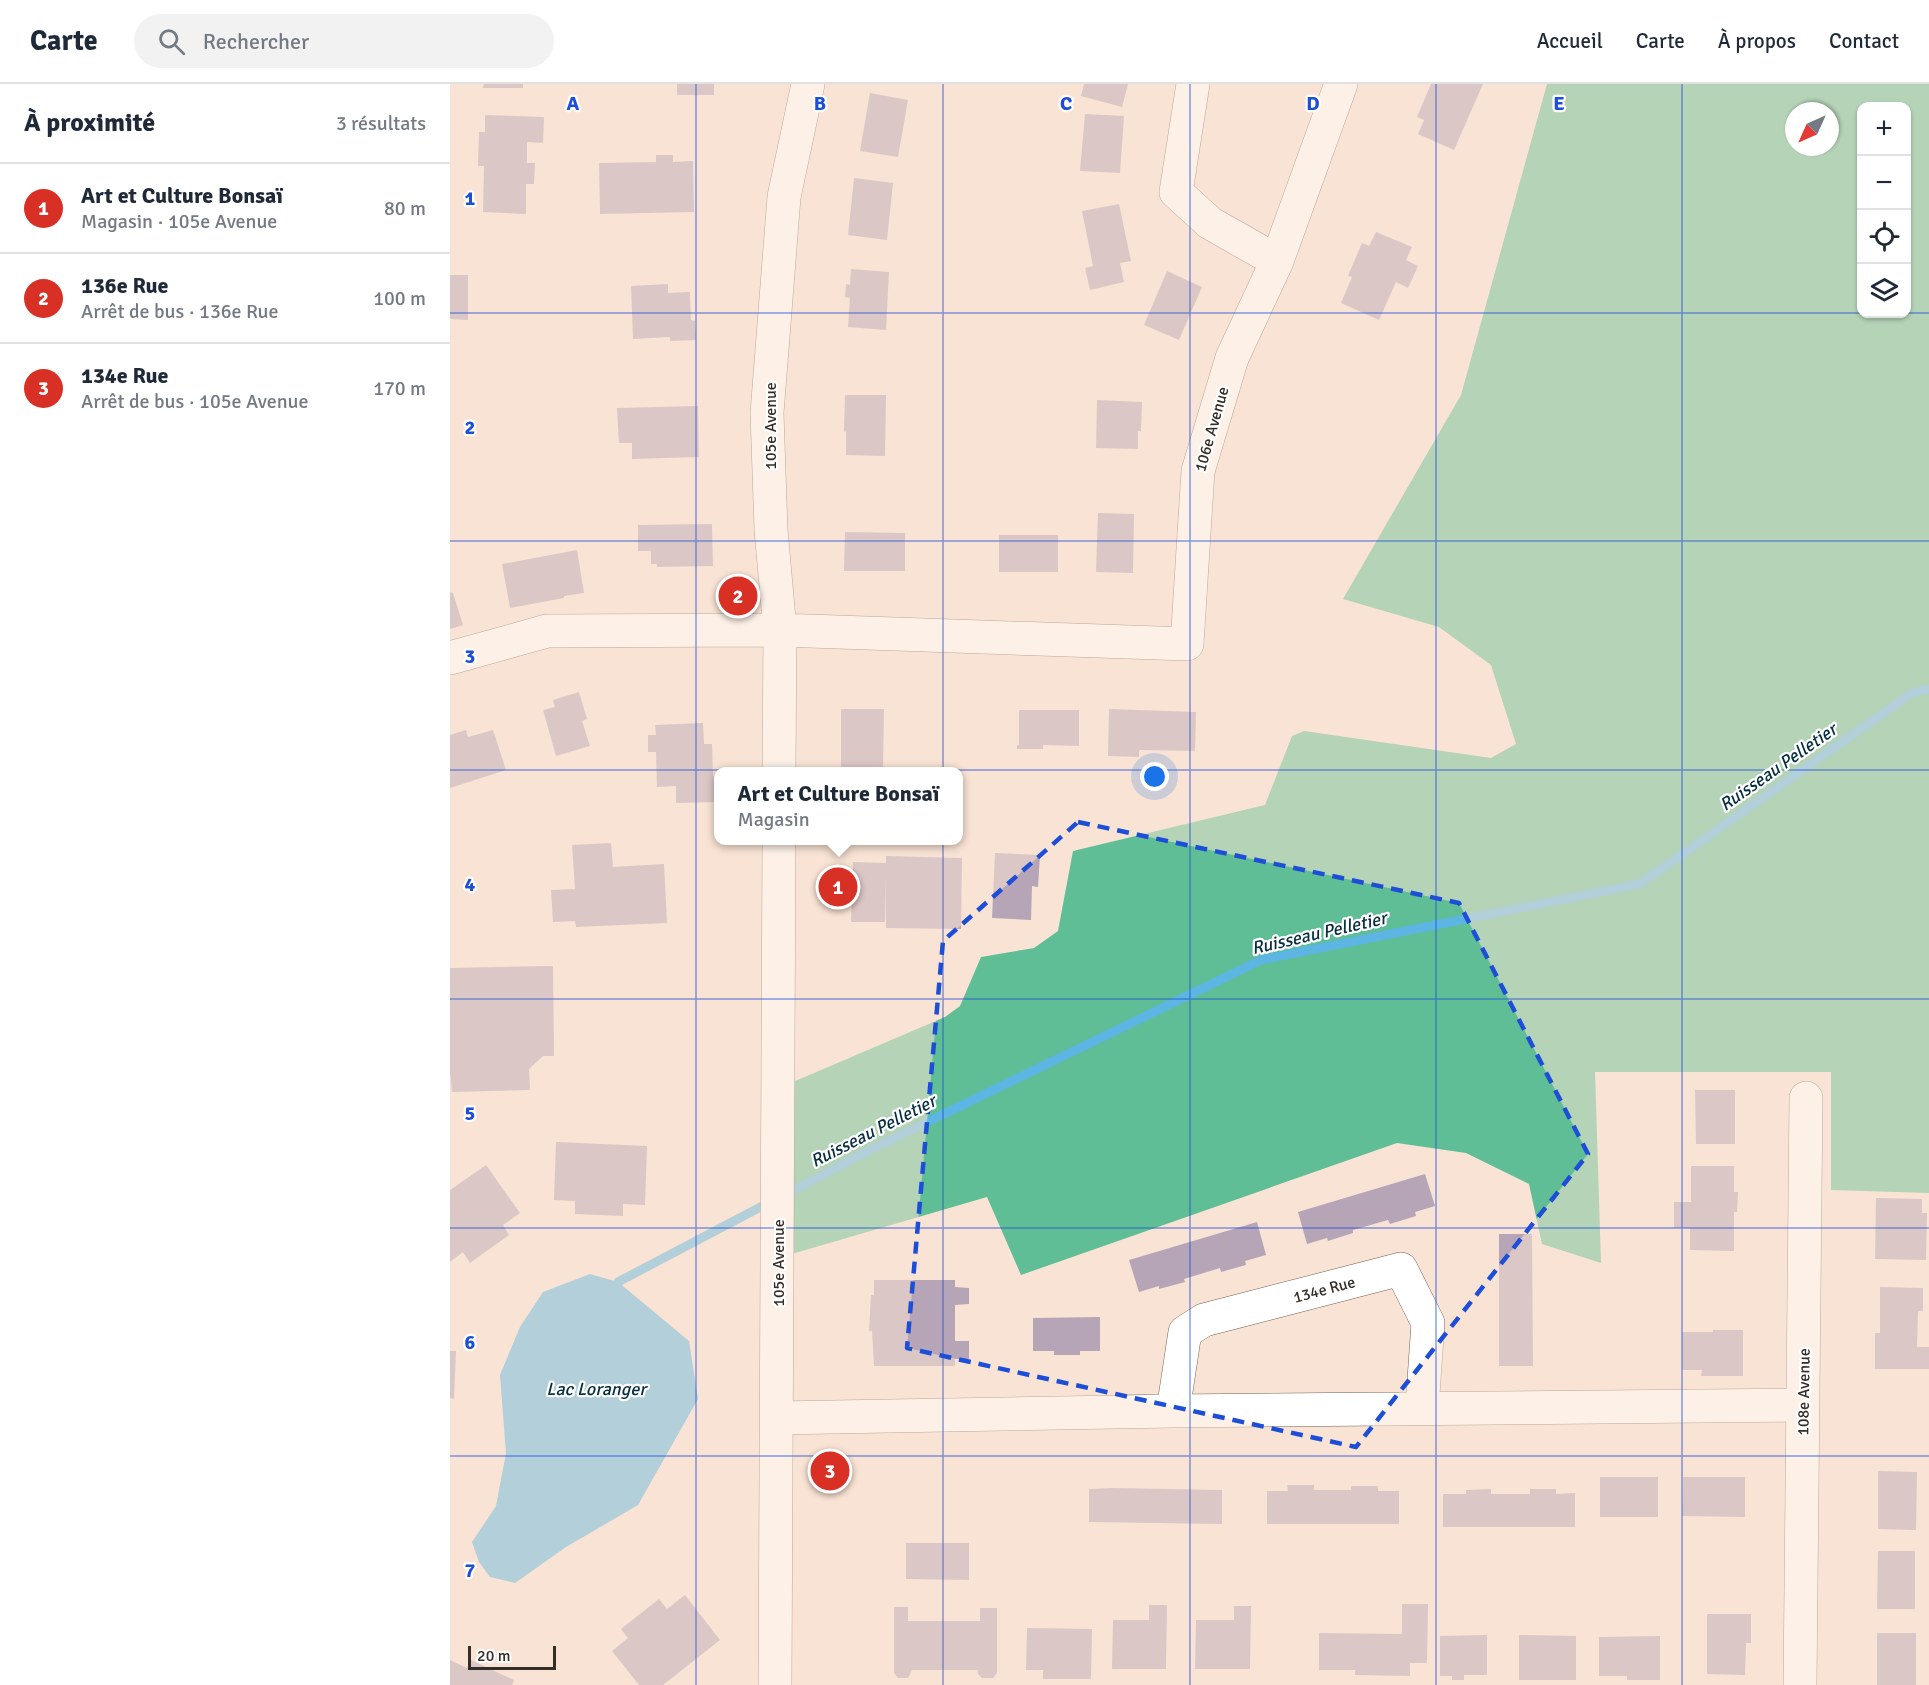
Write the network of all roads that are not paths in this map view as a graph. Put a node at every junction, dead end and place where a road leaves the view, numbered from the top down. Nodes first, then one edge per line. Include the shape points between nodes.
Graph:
1 (808, 84) edge
2 (1193, 84) edge
3 (1341, 84) edge
4 (1277, 261) junction
5 (780, 630) junction
6 (450, 658) edge
7 (779, 767) edge
8 (779, 845) edge
9 (1806, 1098) dead end
10 (1803, 1405) junction
11 (1422, 1408) junction
12 (1173, 1411) junction
13 (777, 1418) junction
14 (775, 1685) edge
15 (1800, 1685) edge

1 - 5 street, 105e Avenue via 784,198 767,412 771,530
2 - 4 street via 1176,192 1210,223
3 - 4 street, 106e Avenue
4 - 5 street, 106e Avenue via 1232,358 1198,471 1187,644
5 - 6 street via 547,631
5 - 7 street, 105e Avenue
8 - 13 street, 105e Avenue
9 - 10 street, 108e Avenue
10 - 11 street
10 - 15 street, 108e Avenue
11 - 12 street
11 - 12 street, 134e Rue via 1428,1323 1401,1269 1204,1320 1185,1332
12 - 13 street
13 - 14 street, 105e Avenue

